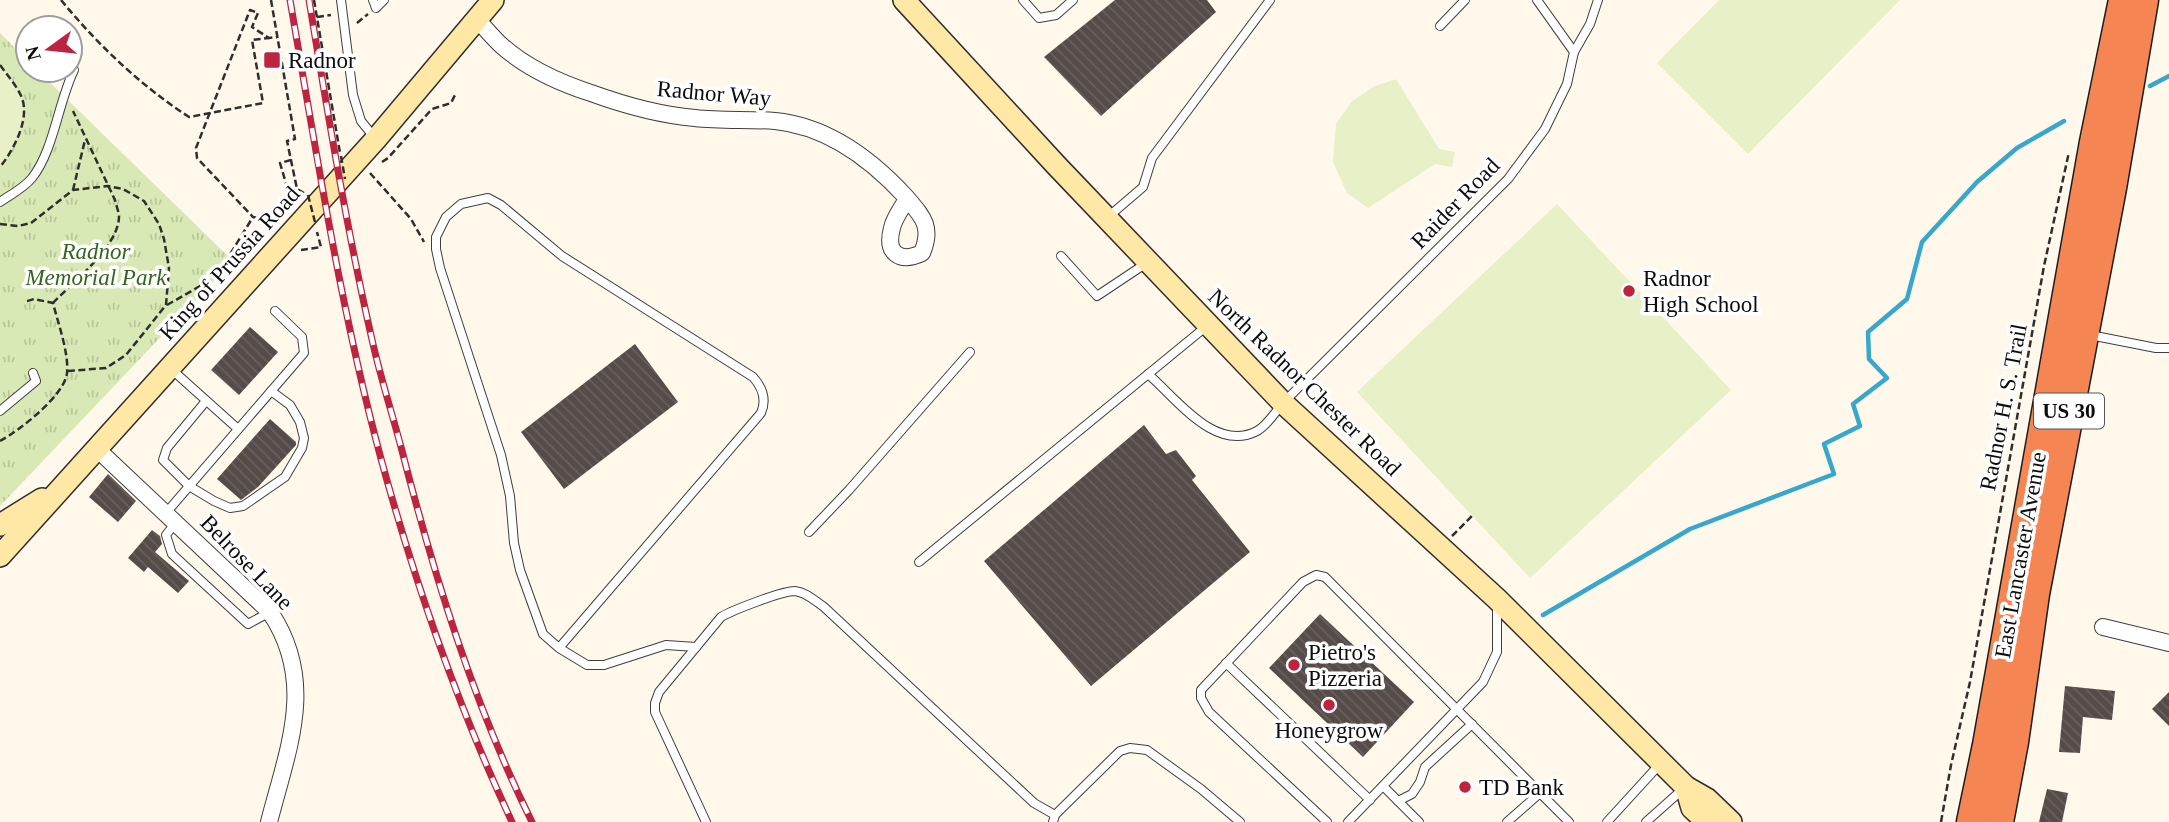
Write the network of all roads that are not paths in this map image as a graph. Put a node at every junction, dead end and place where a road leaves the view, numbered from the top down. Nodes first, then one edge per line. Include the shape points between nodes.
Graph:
1 (341, 0) edge
2 (373, 0) edge
3 (384, 0) edge
4 (493, 0) edge
5 (904, 0) edge
6 (1023, 0) edge
7 (1073, 0) edge
8 (1270, 0) edge
9 (1465, 0) edge
10 (1537, 0) edge
11 (1598, 0) edge
12 (2123, 0) edge
13 (2144, 0) edge
14 (477, 19) junction
15 (1440, 26) dead end
16 (1574, 52) junction
17 (67, 84) edge
18 (376, 139) junction
19 (907, 199) dead end
20 (0, 202) edge
21 (1106, 219) junction
22 (1061, 256) dead end
23 (1148, 262) junction
24 (275, 311) dead end
25 (1208, 325) junction
26 (2084, 334) junction
27 (2169, 348) edge
28 (970, 352) dead end
29 (169, 368) junction
30 (33, 373) dead end
31 (1148, 374) junction
32 (271, 391) junction
33 (206, 401) junction
34 (1283, 403) junction
35 (0, 411) edge
36 (238, 429) junction
37 (97, 449) junction
38 (65, 484) junction
39 (189, 486) junction
40 (171, 517) junction
41 (0, 525) edge
42 (808, 532) dead end
43 (0, 556) edge
44 (919, 562) dead end
45 (1497, 599) junction
46 (270, 612) junction
47 (2103, 626) dead end
48 (2169, 643) edge
49 (696, 647) junction
50 (559, 648) junction
51 (1226, 663) junction
52 (1456, 709) junction
53 (1472, 724) junction
54 (1662, 762) junction
55 (1383, 786) junction
56 (1686, 787) junction
57 (1540, 793) junction
58 (1370, 800) junction
59 (1398, 801) junction
60 (1054, 819) edge
61 (270, 822) edge
62 (706, 822) edge
63 (1240, 822) edge
64 (1327, 822) edge
65 (1348, 822) edge
66 (1419, 822) edge
67 (1507, 822) edge
68 (1569, 822) edge
69 (1607, 822) edge
70 (1646, 822) edge
71 (1707, 822) edge
72 (1731, 822) edge
73 (1971, 822) edge
74 (1998, 822) edge

1 - 18 lane via 353,95 361,121
2 - 3 lane via 376,8
4 - 14 main road, King of Prussia Road
5 - 21 main road, North Radnor Chester Road
6 - 7 lane via 1039,18 1056,15
8 - 21 lane via 1152,158 1143,187
9 - 15 lane
10 - 16 lane
11 - 16 lane, Raider Road
12 - 73 highway, East Lancaster Avenue / US 30
13 - 26 highway, East Lancaster Avenue / US 30
14 - 18 main road, King of Prussia Road
14 - 19 street, Radnor Way via 503,47 541,72 590,93 681,117 776,121 827,137 865,159
16 - 34 lane, Raider Road via 1567,84 1545,129 1508,179
17 - 20 lane via 45,155 31,180
18 - 29 main road, King of Prussia Road
21 - 23 main road, North Radnor Chester Road
22 - 23 lane via 1097,296
23 - 25 main road, North Radnor Chester Road
24 - 32 lane via 302,337 304,353
25 - 31 lane
25 - 34 main road, North Radnor Chester Road
26 - 27 lane
26 - 74 highway, East Lancaster Avenue / US 30
28 - 42 lane
29 - 33 lane
29 - 37 main road, King of Prussia Road
30 - 35 lane via 36,381
31 - 34 lane, Raider Road via 1214,432 1238,436 1259,430
31 - 44 lane
32 - 36 lane
32 - 39 lane via 290,405 304,438 285,477 243,506 230,508
33 - 36 lane
33 - 39 lane via 167,447 163,460
34 - 45 main road, North Radnor Chester Road
36 - 39 lane
37 - 38 main road, King of Prussia Road
37 - 40 street, Belrose Lane
38 - 41 main road
38 - 43 main road, King of Prussia Road
39 - 40 lane
40 - 46 street, Belrose Lane
40 - 46 lane via 166,535 172,554 248,624
45 - 52 lane via 1497,652 1483,682
45 - 54 main road, North Radnor Chester Road
46 - 61 street, Belrose Lane via 291,654 297,687 296,713
47 - 48 street
49 - 50 lane via 666,645 604,666 587,665
49 - 60 lane via 721,617 732,611 793,591 807,595
49 - 62 lane via 659,692 655,712
50 - 50 lane via 542,634 520,570 501,455 440,268 436,242 441,225 453,209 470,200 488,198 502,205 562,256 753,376 764,397 761,413
51 - 52 lane via 1303,582 1316,575 1325,577
51 - 58 lane
51 - 64 lane via 1201,690 1209,712
52 - 53 lane
52 - 55 lane
53 - 57 lane
53 - 59 lane via 1425,767 1412,794
54 - 56 main road, North Radnor Chester Road
54 - 69 lane
55 - 58 lane
55 - 59 lane
56 - 70 lane
56 - 71 main road, North Radnor Chester Road via 1692,808
56 - 72 main road, North Radnor Chester Road
57 - 67 lane
57 - 68 lane
58 - 65 lane
59 - 66 lane
60 - 63 lane via 1120,751 1130,748 1147,750

